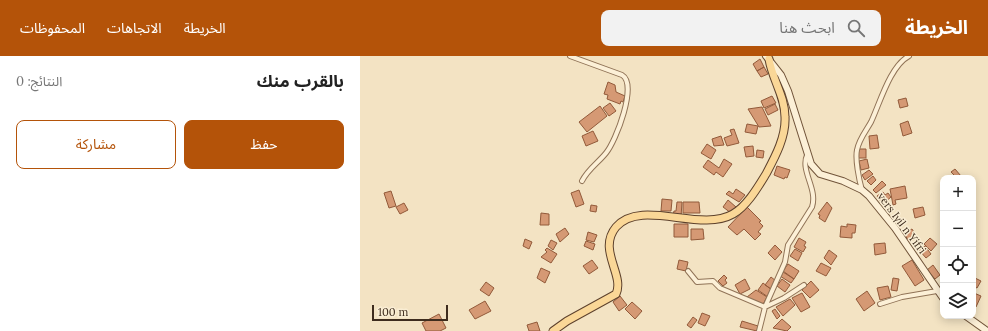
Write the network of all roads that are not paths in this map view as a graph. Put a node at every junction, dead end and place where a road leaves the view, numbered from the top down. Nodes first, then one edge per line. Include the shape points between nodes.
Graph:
1 (570, 56) edge
2 (910, 56) edge
3 (768, 57) edge
4 (808, 155) junction
5 (582, 181) dead end
6 (862, 190) junction
7 (688, 271) dead end
8 (804, 285) dead end
9 (937, 291) junction
10 (940, 294) edge
11 (880, 304) dead end
12 (765, 308) junction
13 (970, 319) edge
14 (553, 331) edge
15 (759, 331) edge
16 (987, 331) edge

1 - 5 street via 626,77 629,86 616,137
2 - 6 street via 893,72 858,145 856,155
3 - 4 main road, vers Iγil n Yifri via 781,75 788,91
3 - 14 main road via 784,107 785,129 772,163 751,196 735,213 716,220 644,216 622,222 612,234 610,243 612,266 618,284 616,294
4 - 6 main road, vers Iγil n Yifri via 811,164 820,174
4 - 12 street via 805,160 814,201 788,246 785,262
6 - 9 main road, vers Iγil n Yifri via 884,213
7 - 12 street via 697,282 714,282 720,288
8 - 12 street
9 - 10 main road, vers Iγil n Yifri
9 - 11 street via 902,296
12 - 15 street
13 - 16 main road

